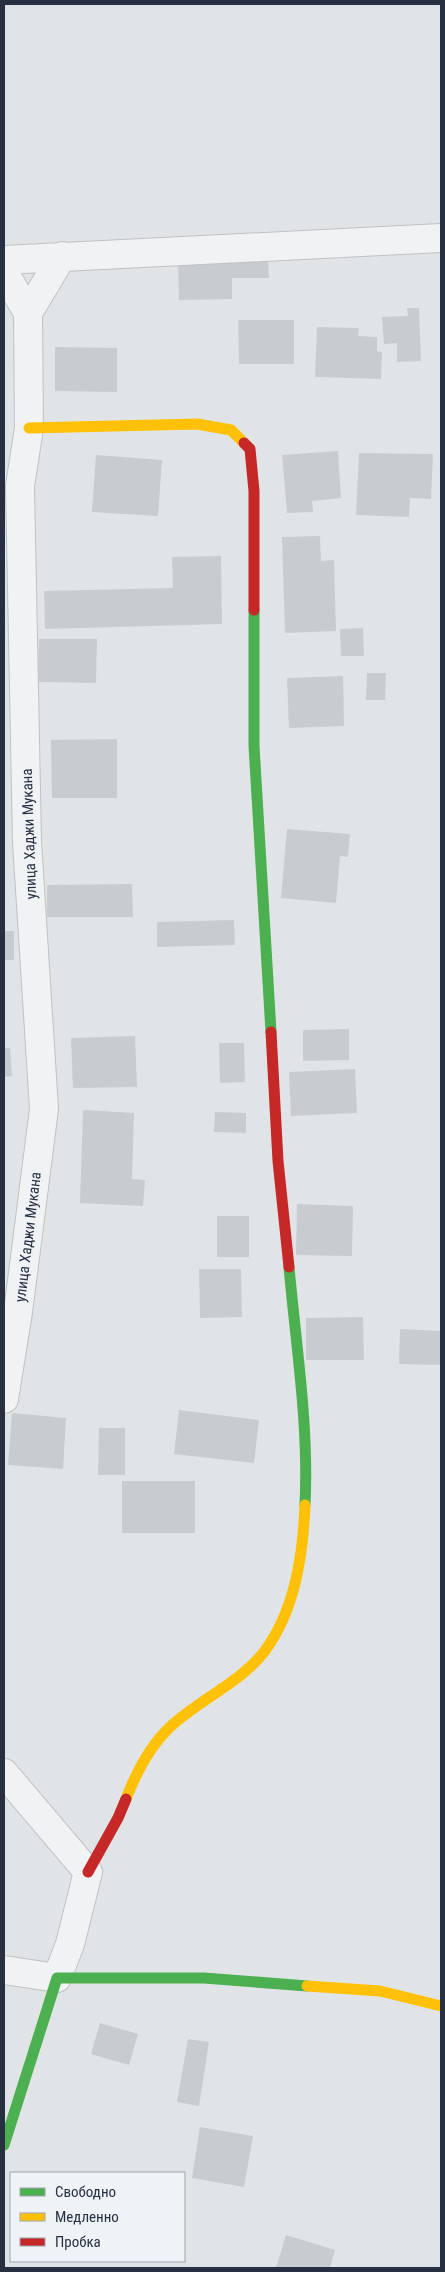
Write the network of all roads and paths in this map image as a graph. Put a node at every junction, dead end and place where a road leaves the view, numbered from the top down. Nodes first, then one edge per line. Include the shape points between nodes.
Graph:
1 (441, 238) edge
2 (62, 256) junction
3 (4, 260) edge
4 (4, 272) edge
5 (28, 313) junction
6 (29, 428) junction
7 (4, 1399) edge
8 (4, 1773) edge
9 (88, 1872) junction
10 (4, 1970) edge
11 (57, 1978) junction
12 (441, 2006) edge
13 (4, 2145) edge

1 - 2 street
2 - 3 street
2 - 5 street
4 - 5 street, улица Хаджи Мукана
5 - 6 street, улица Хаджи Мукана
6 - 7 street, улица Хаджи Мукана via 20,486 27,812 44,1109
6 - 9 street via 197,424 231,430 250,448 254,491 254,756 278,1161 306,1472 303,1545 284,1619 263,1653 235,1679 169,1728 148,1754
8 - 9 street
9 - 11 street via 70,1944
10 - 11 street
11 - 12 street via 204,1978 380,1991
11 - 13 street

